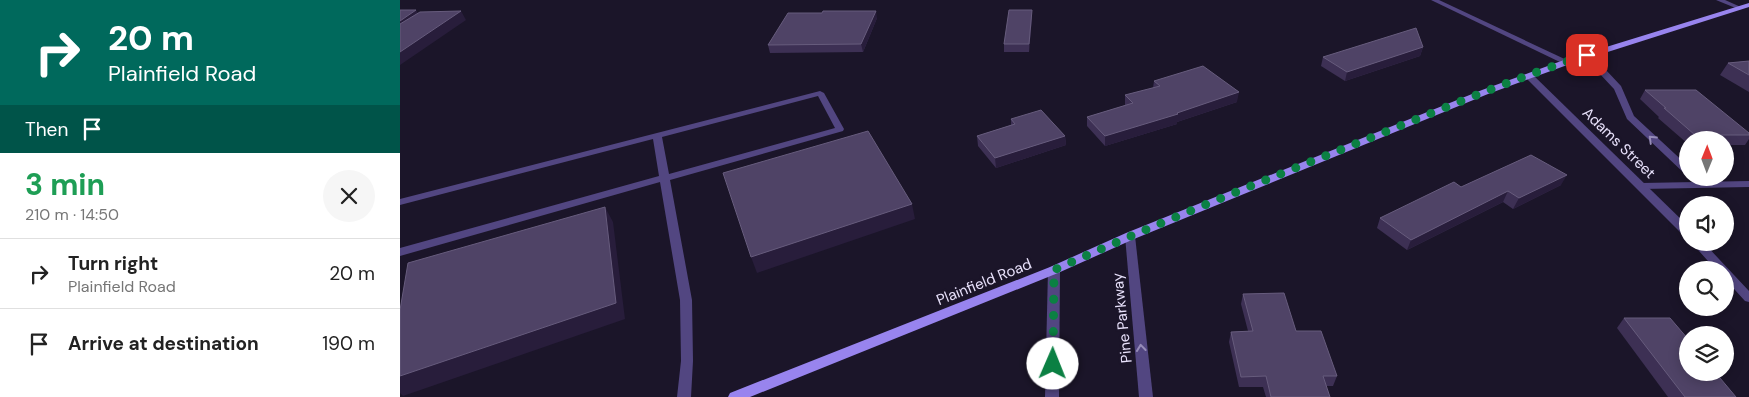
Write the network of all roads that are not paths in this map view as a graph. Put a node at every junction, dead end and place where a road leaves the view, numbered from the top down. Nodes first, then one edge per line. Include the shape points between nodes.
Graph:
1 (1434, 0) edge
2 (1719, 0) edge
3 (1749, 5) edge
4 (1740, 8) junction
5 (1587, 55) junction
6 (1567, 62) junction
7 (1529, 76) junction
8 (656, 135) junction
9 (1679, 163) edge
10 (665, 178) junction
11 (1734, 184) edge
12 (1749, 184) edge
13 (1679, 185) edge
14 (1642, 186) junction
15 (400, 202) edge
16 (1679, 224) edge
17 (1130, 236) junction
18 (1705, 251) edge
19 (400, 252) edge
20 (1714, 261) edge
21 (1054, 270) junction
22 (1734, 282) edge
23 (1749, 298) edge
24 (684, 397) edge
25 (735, 397) edge
26 (1052, 397) edge
27 (1146, 397) edge

1 - 6 street
2 - 4 street
3 - 4 main road, Plainfield Road
4 - 5 main road, Plainfield Road
5 - 6 main road, Plainfield Road
9 -> 5 street via 1630,116 1618,88
6 - 7 main road, Plainfield Road
7 - 14 street, Adams Street
7 - 17 main road, Plainfield Road
8 - 10 street
8 - 10 street via 820,93 840,129
8 - 15 street
10 - 19 street
10 - 24 street via 686,300 688,345
11 - 12 street
13 - 14 street
14 - 16 street, Adams Street
17 - 21 main road, Plainfield Road
27 -> 17 street, Pine Parkway
18 - 20 street
21 - 25 main road, Plainfield Road
21 - 26 street
22 - 23 street

